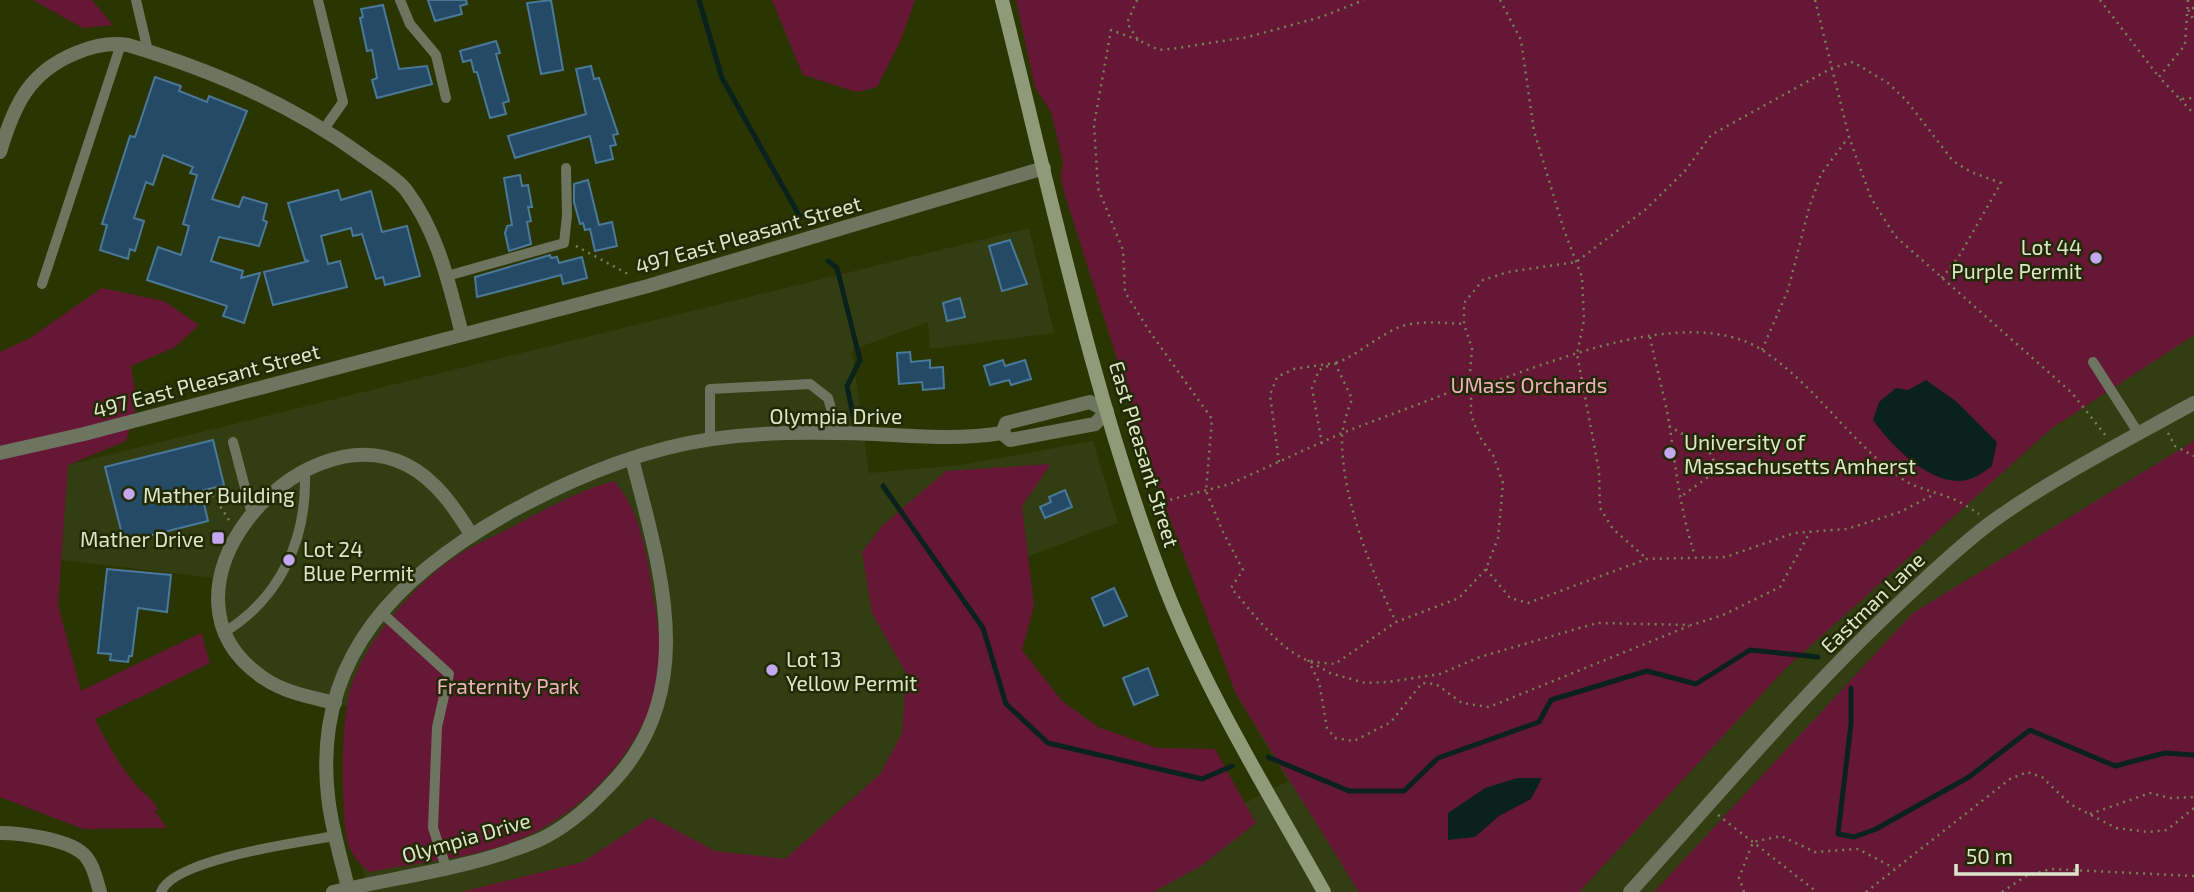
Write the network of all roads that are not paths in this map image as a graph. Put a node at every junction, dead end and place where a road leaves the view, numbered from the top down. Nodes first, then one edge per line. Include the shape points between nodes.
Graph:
1 (135, 0) edge
2 (318, 0) edge
3 (400, 0) edge
4 (1002, 0) edge
5 (121, 44) junction
6 (148, 51) junction
7 (446, 98) dead end
8 (324, 128) junction
9 (0, 152) edge
10 (565, 168) dead end
11 (1044, 168) junction
12 (447, 276) junction
13 (42, 284) dead end
14 (462, 334) junction
15 (2093, 362) dead end
16 (2194, 402) edge
17 (1107, 411) junction
18 (838, 432) junction
19 (1002, 433) junction
20 (2139, 434) junction
21 (710, 439) junction
22 (233, 442) dead end
23 (0, 453) edge
24 (632, 459) junction
25 (304, 473) junction
26 (252, 514) junction
27 (471, 534) junction
28 (381, 612) junction
29 (223, 633) junction
30 (335, 703) junction
31 (0, 833) edge
32 (335, 836) junction
33 (446, 867) junction
34 (348, 888) junction
35 (100, 892) edge
36 (161, 892) edge
37 (333, 892) edge
38 (1324, 892) edge
39 (1630, 892) edge

1 - 6 lane
2 - 8 lane via 343,102
3 - 7 lane via 436,55
4 - 11 main road, East Pleasant Street
5 - 6 street
5 - 9 street via 83,50 43,69 18,104
5 - 13 lane
6 - 8 street via 218,74
8 - 12 street via 405,188 427,224
10 - 12 lane via 564,240 550,249
11 - 14 street, 497 East Pleasant Street via 648,286
11 - 17 main road, East Pleasant Street
12 - 14 street
14 - 23 street, 497 East Pleasant Street
15 - 20 lane
16 - 20 street, Eastman Lane
17 - 19 street, Olympia Drive via 1095,424 1010,440
17 - 19 street, Olympia Drive via 1090,402 1006,423
17 - 38 main road, East Pleasant Street via 1166,589 1228,724
18 - 19 street, Olympia Drive via 897,437
18 - 21 street, Olympia Drive
18 - 21 lane via 828,398 810,384 735,387 710,389
20 - 39 street, Eastman Lane via 1992,522 1879,622
21 - 24 street, Olympia Drive
22 - 26 lane
24 - 27 street, Olympia Drive via 567,482
24 - 33 street, Olympia Drive via 655,546 667,627 663,683 646,736 615,780 565,825 516,849
25 - 26 street via 269,496
25 - 27 street via 337,459 362,456 406,464 429,479
25 - 29 lane via 306,504 295,548 276,588 247,618
26 - 29 street via 232,542 221,570 217,605
27 - 28 street via 419,572
28 - 30 street via 361,641
28 - 33 lane via 449,674 437,727 433,828
29 - 30 street via 237,655 266,680 290,692
30 - 32 street via 327,777
31 - 35 street via 26,834 82,852 93,867
32 - 34 street
32 - 36 lane via 234,856 186,871 171,879
33 - 34 street, Olympia Drive
34 - 37 street

